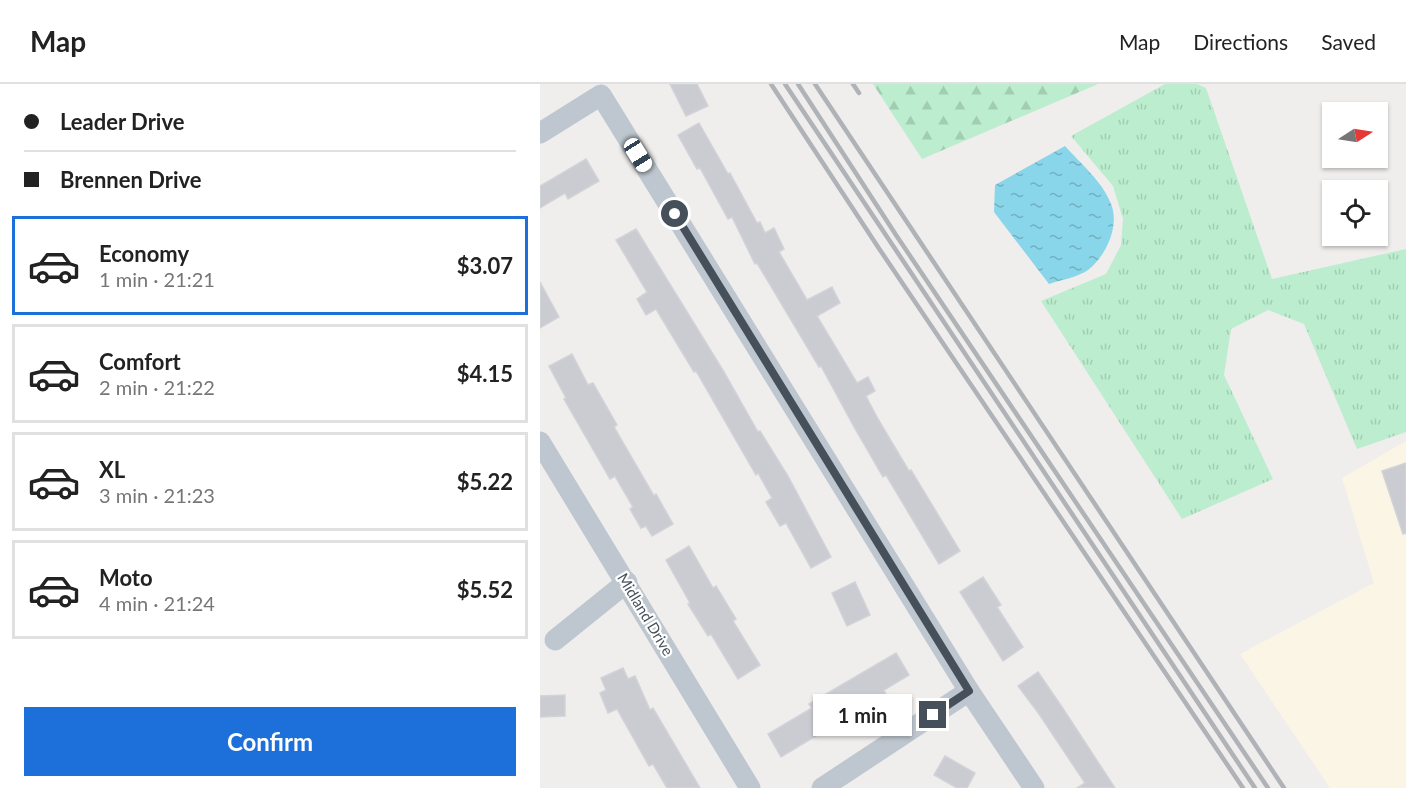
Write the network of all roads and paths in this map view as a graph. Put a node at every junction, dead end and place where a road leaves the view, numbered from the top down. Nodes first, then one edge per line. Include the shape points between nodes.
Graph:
1 (540, 133) edge
2 (540, 442) edge
3 (627, 582) junction
4 (555, 640) dead end
5 (969, 691) junction
6 (750, 788) edge
7 (822, 788) edge
8 (1034, 788) edge

1 - 5 street via 601,95
2 - 3 street, Midland Drive
3 - 4 street
3 - 6 street, Midland Drive
5 - 7 street
5 - 8 street

